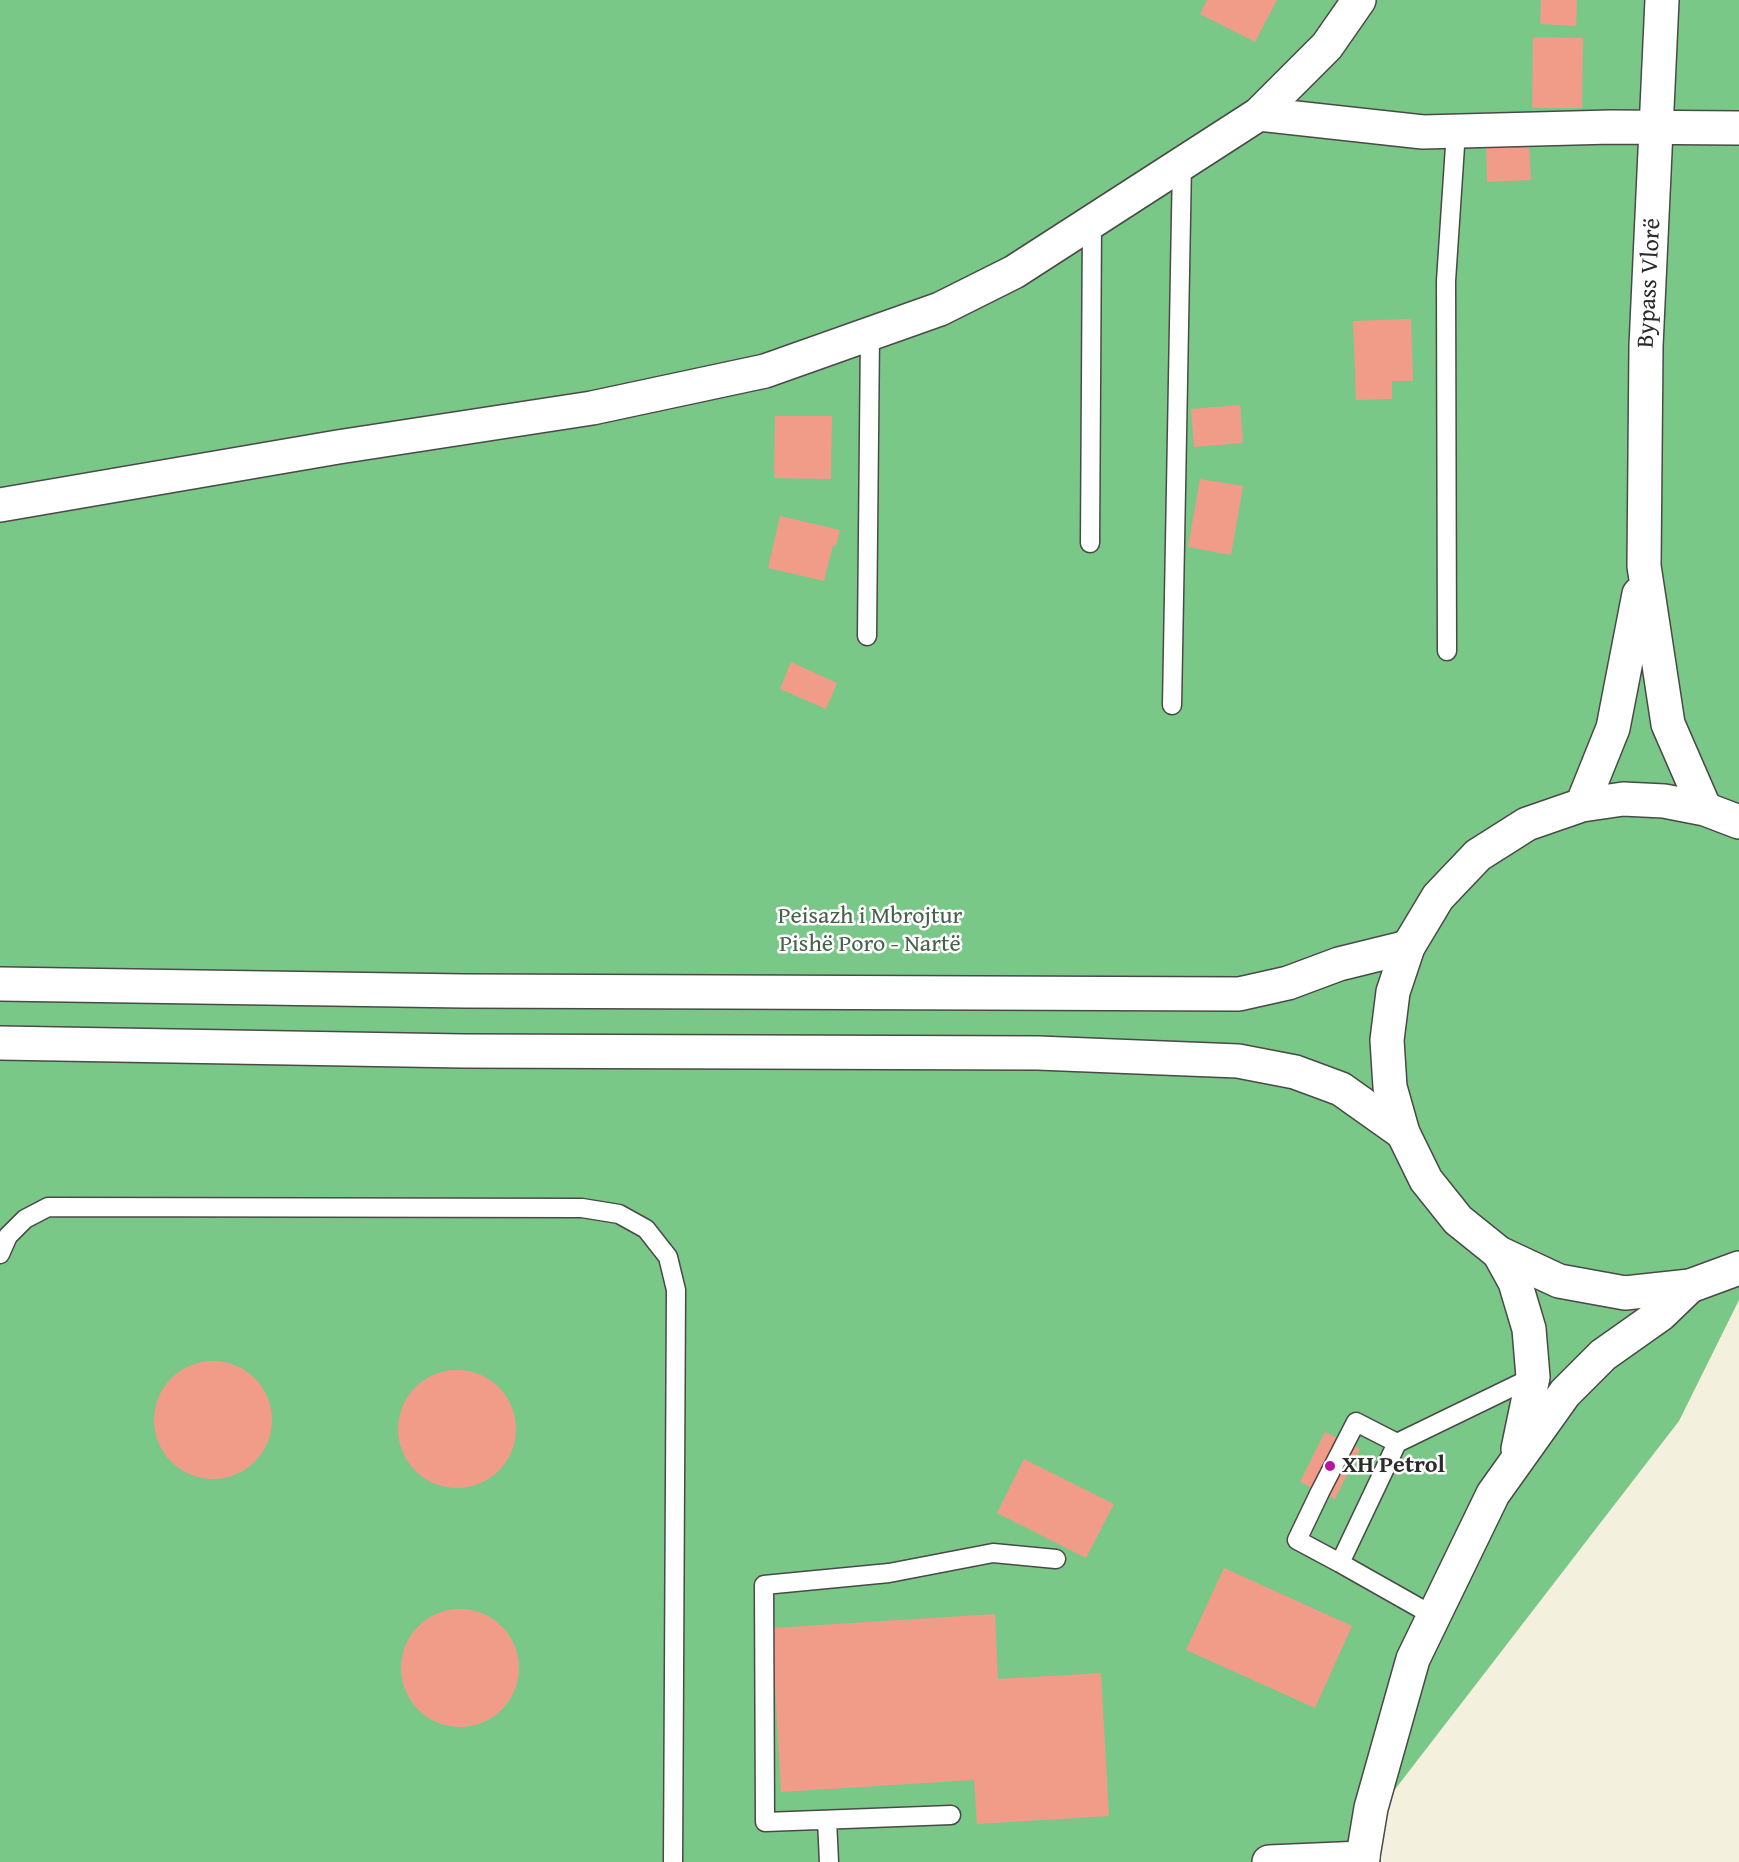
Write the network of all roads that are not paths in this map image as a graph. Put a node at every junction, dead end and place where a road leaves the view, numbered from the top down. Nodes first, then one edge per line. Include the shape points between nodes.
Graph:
1 (1359, 0) edge
2 (1662, 0) edge
3 (1259, 114) junction
4 (1657, 128) junction
5 (1739, 128) edge
6 (1456, 131) junction
7 (1182, 163) junction
8 (1092, 223) junction
9 (870, 334) junction
10 (0, 505) edge
11 (1089, 543) dead end
12 (1644, 566) junction
13 (867, 636) dead end
14 (1447, 651) dead end
15 (1172, 705) dead end
16 (1582, 805) junction
17 (1705, 809) junction
18 (1739, 822) edge
19 (1408, 947) junction
20 (0, 984) edge
21 (0, 1043) edge
22 (1403, 1133) junction
23 (1499, 1253) junction
24 (0, 1254) edge
25 (1739, 1269) edge
26 (1690, 1286) junction
27 (1533, 1377) junction
28 (1397, 1443) junction
29 (1516, 1460) junction
30 (1056, 1559) dead end
31 (1340, 1563) junction
32 (1432, 1615) junction
33 (951, 1815) dead end
34 (828, 1820) junction
35 (1363, 1860) edge
36 (673, 1862) edge
37 (829, 1862) edge
38 (1269, 1862) edge

1 - 3 main road via 1327,46
2 - 4 main road, Bypass Vlorë
3 - 6 main road via 1423,132
3 - 7 main road
4 - 5 main road
4 - 6 main road
4 - 12 main road, Bypass Vlorë via 1646,346
6 - 14 lane via 1446,281
7 - 8 main road
7 - 15 lane
8 - 9 main road via 1014,272 940,309
8 - 11 lane
9 - 10 main road via 765,371 592,408
9 - 13 lane
12 - 16 main road via 1613,728
12 - 17 main road via 1668,724
16 - 17 main road via 1623,799
16 - 19 main road via 1527,824 1478,855 1438,897
17 - 18 main road
19 - 20 main road via 1239,994 464,991
19 - 22 main road via 1393,993 1387,1040 1390,1087
21 - 22 main road via 474,1051 1038,1053 1238,1061 1295,1072 1341,1089
22 - 23 main road via 1426,1180 1452,1212
23 - 26 main road via 1559,1281 1625,1293
23 - 27 main road via 1515,1282 1528,1329
24 - 36 lane via 8,1236 25,1219 48,1207 582,1208 619,1214 646,1229 668,1257 676,1290
25 - 26 main road
26 - 29 main road via 1661,1314 1603,1354 1565,1393
27 - 28 lane
27 - 29 main road
28 - 31 lane
28 - 31 lane via 1356,1422 1297,1540
29 - 32 main road via 1493,1494
30 - 34 lane via 993,1553 889,1573 764,1585 765,1822
31 - 32 lane
32 - 35 main road via 1413,1659 1389,1737
33 - 34 lane
34 - 37 lane
35 - 38 main road

